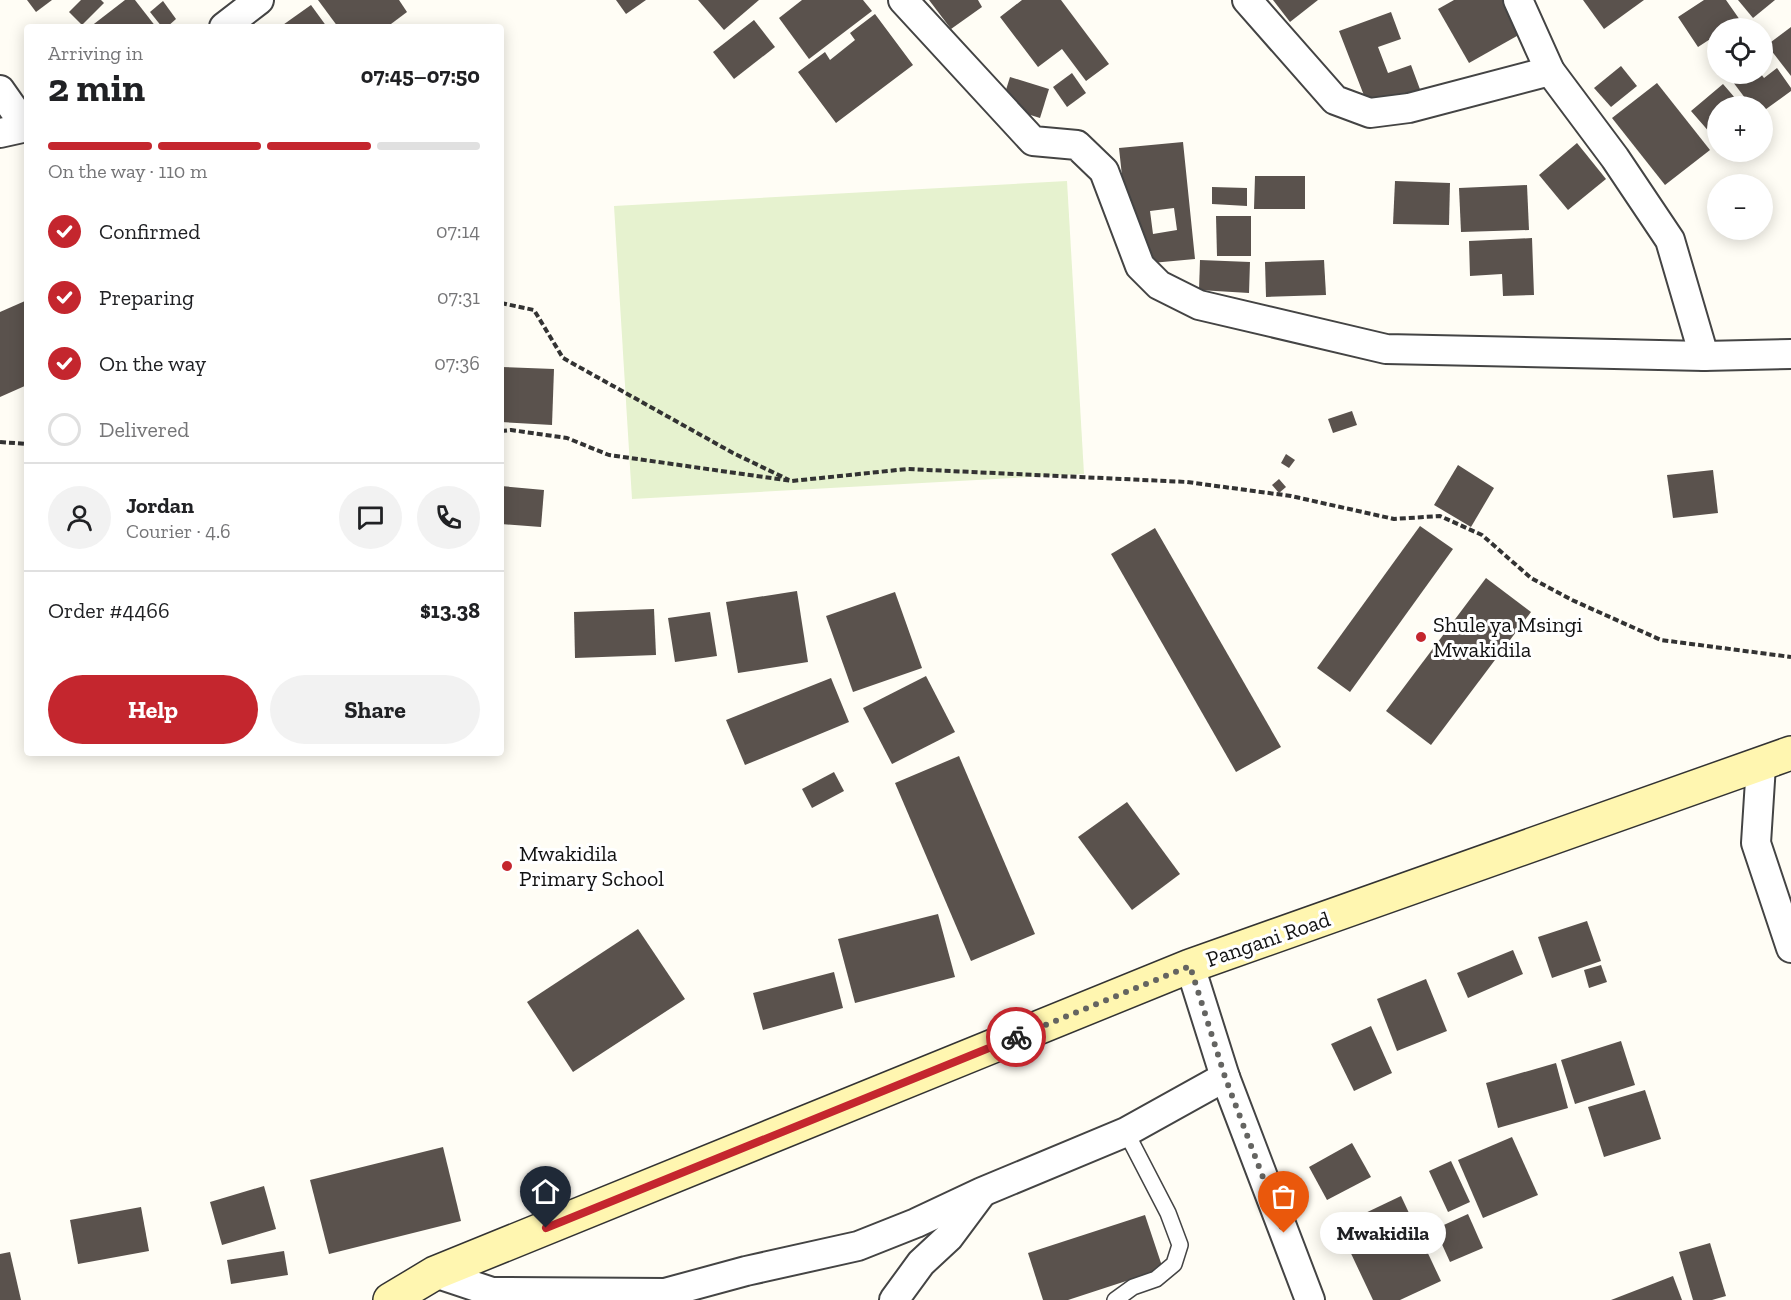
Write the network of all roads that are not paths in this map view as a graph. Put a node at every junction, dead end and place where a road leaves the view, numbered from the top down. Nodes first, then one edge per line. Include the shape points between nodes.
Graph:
1 (259, 0) edge
2 (903, 0) edge
3 (1247, 0) edge
4 (1518, 0) edge
5 (228, 24) edge
6 (1550, 71) junction
7 (0, 90) edge
8 (24, 123) edge
9 (24, 128) edge
10 (0, 133) edge
11 (1791, 354) edge
12 (1704, 356) junction
13 (1791, 753) edge
14 (1761, 765) junction
15 (1791, 948) edge
16 (1190, 966) junction
17 (1225, 1077) junction
18 (1126, 1132) junction
19 (982, 1192) junction
20 (435, 1273) junction
21 (390, 1300) edge
22 (894, 1300) edge
23 (1115, 1300) edge
24 (1310, 1300) edge

1 - 5 street
2 - 12 street via 1033,141 1077,145 1104,171 1140,266 1159,285 1198,305 1386,349
3 - 6 street via 1335,100 1370,113 1409,108
4 - 6 street
6 - 12 street via 1616,158 1670,240
7 - 8 street
9 - 10 street
11 - 12 street
13 - 14 main road, Pangani Road
14 - 15 street via 1756,843
14 - 16 main road, Pangani Road
16 - 17 street
16 - 20 main road, Pangani Road
17 - 18 street
17 - 24 street
18 - 19 street
18 - 23 lane via 1180,1245 1174,1264 1156,1279 1133,1287
19 - 20 street via 858,1246 665,1293 492,1292
19 - 22 street
20 - 21 main road, Pangani Road

